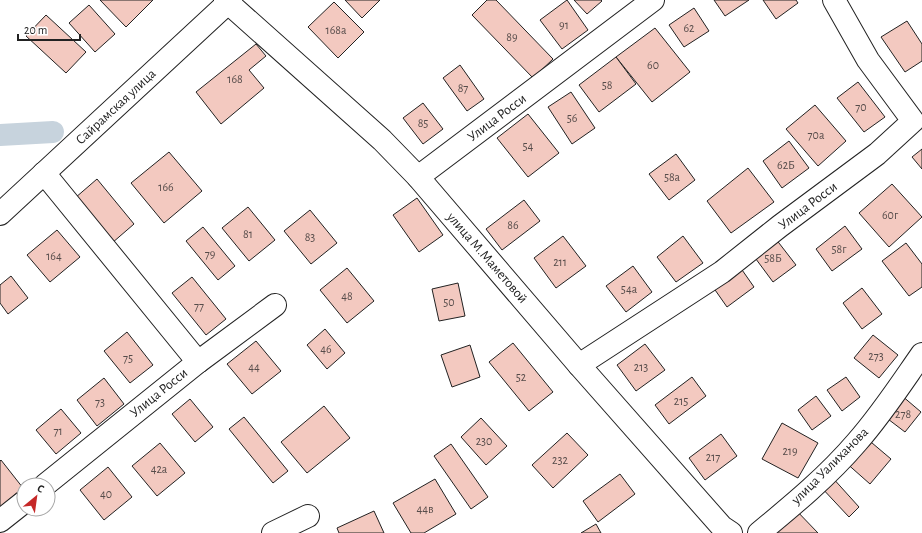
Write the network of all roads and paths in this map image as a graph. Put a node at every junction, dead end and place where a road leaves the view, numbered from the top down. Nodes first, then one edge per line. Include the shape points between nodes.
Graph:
1 (653, 0) edge
2 (834, 0) edge
3 (228, 1) edge
4 (44, 173) junction
5 (418, 177) junction
6 (0, 214) edge
7 (275, 305) dead end
8 (922, 354) edge
9 (198, 362) junction
10 (579, 365) junction
11 (55, 477) edge
12 (16, 508) edge
13 (308, 516) dead end
14 (0, 521) edge
15 (722, 531) edge
16 (273, 533) edge
17 (759, 533) edge

1 - 5 street, Улица Росси
2 - 10 street, Улица Росси via 868,60 913,121 877,154 722,272
3 - 4 street, Сайрамская улица
3 - 5 street, улица М.Маметовой via 382,140
4 - 6 street, Сайрамская улица
4 - 9 street
5 - 10 street, улица М.Маметовой
7 - 9 street, Улица Росси
8 - 17 street, улица Уалиханова via 857,442 806,493
9 - 11 street, Улица Росси
10 - 15 street, улица М.Маметовой
12 - 14 street
13 - 16 street

